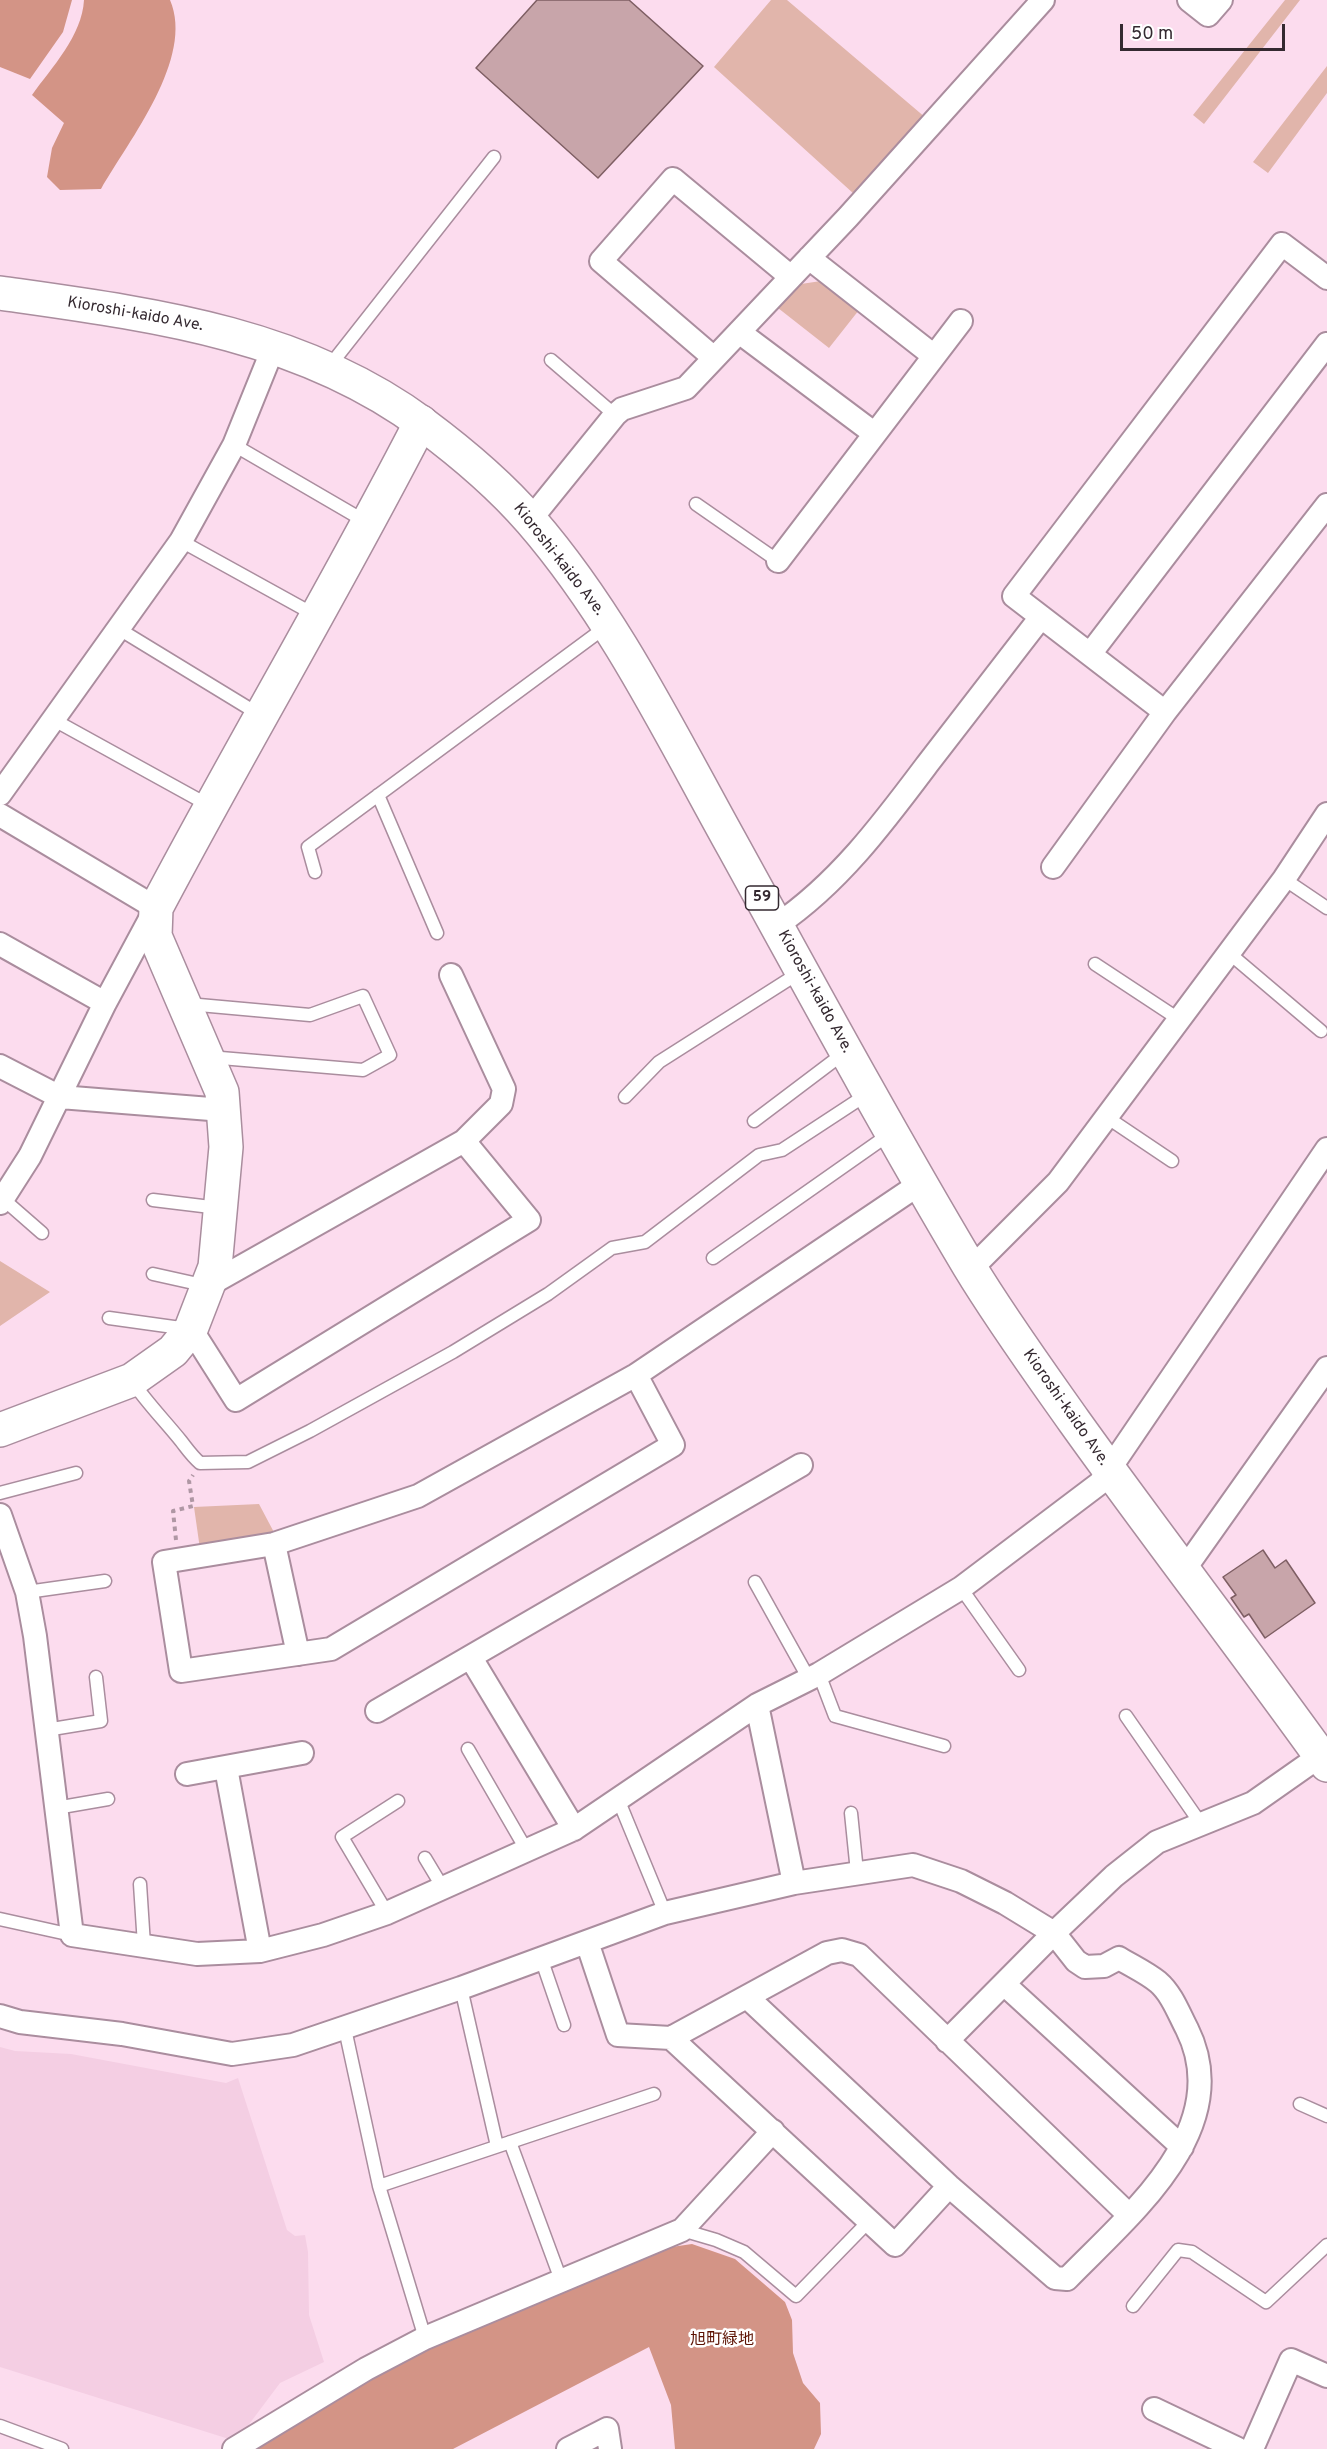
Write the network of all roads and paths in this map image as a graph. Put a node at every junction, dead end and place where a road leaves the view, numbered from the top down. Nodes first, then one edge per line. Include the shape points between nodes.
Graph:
1 (1043, 0) edge
2 (1189, 0) edge
3 (1221, 0) edge
4 (494, 157) dead end
5 (809, 258) junction
6 (791, 277) junction
7 (1327, 278) edge
8 (0, 293) edge
9 (961, 321) dead end
10 (739, 332) junction
11 (1327, 344) edge
12 (274, 346) junction
13 (934, 356) junction
14 (714, 358) junction
15 (551, 360) dead end
16 (328, 369) junction
17 (615, 415) junction
18 (421, 422) junction
19 (875, 434) junction
20 (234, 445) junction
21 (696, 504) dead end
22 (1327, 505) edge
23 (530, 520) junction
24 (369, 523) junction
25 (181, 541) junction
26 (778, 561) joint
27 (315, 615) junction
28 (1041, 617) junction
29 (608, 625) junction
30 (119, 629) junction
31 (1090, 654) junction
32 (1165, 712) junction
33 (260, 715) junction
34 (54, 720) junction
35 (0, 794) edge
36 (378, 795) junction
37 (210, 806) junction
38 (0, 814) edge
39 (1327, 814) edge
40 (1053, 867) dead end
41 (315, 872) dead end
42 (1284, 879) junction
43 (156, 908) junction
44 (1327, 908) edge
45 (777, 925) junction
46 (437, 933) dead end
47 (0, 944) edge
48 (1229, 953) junction
49 (1095, 964) dead end
50 (802, 971) junction
51 (451, 975) dead end
52 (105, 1003) junction
53 (186, 1004) junction
54 (1180, 1020) junction
55 (1321, 1031) dead end
56 (847, 1050) junction
57 (208, 1057) junction
58 (0, 1066) edge
59 (871, 1092) junction
60 (60, 1097) junction
61 (625, 1097) dead end
62 (223, 1110) junction
63 (1108, 1118) junction
64 (754, 1121) dead end
65 (893, 1132) junction
66 (464, 1141) junction
67 (1327, 1149) edge
68 (1172, 1161) dead end
69 (921, 1183) junction
70 (153, 1200) dead end
71 (2, 1201) edge
72 (219, 1209) junction
73 (42, 1233) dead end
74 (713, 1258) dead end
75 (971, 1269) junction
76 (153, 1274) dead end
77 (207, 1286) junction
78 (109, 1318) dead end
79 (191, 1329) junction
80 (1327, 1368) edge
81 (636, 1375) junction
82 (132, 1380) junction
83 (0, 1430) edge
84 (200, 1463) junction
85 (801, 1465) dead end
86 (1108, 1468) junction
87 (76, 1473) dead end
88 (0, 1493) edge
89 (0, 1515) edge
90 (274, 1544) junction
91 (164, 1562) junction
92 (8, 1564) edge
93 (1184, 1570) junction
94 (105, 1581) dead end
95 (755, 1582) dead end
96 (961, 1588) junction
97 (27, 1592) junction
98 (298, 1654) junction
99 (471, 1658) junction
100 (1019, 1670) dead end
101 (96, 1677) dead end
102 (814, 1677) junction
103 (757, 1705) junction
104 (377, 1711) dead end
105 (1126, 1716) dead end
106 (46, 1730) junction
107 (944, 1746) dead end
108 (468, 1749) dead end
109 (302, 1753) dead end
110 (1324, 1760) edge
111 (226, 1768) junction
112 (187, 1774) dead end
113 (108, 1799) dead end
114 (618, 1799) junction
115 (398, 1801) dead end
116 (56, 1808) junction
117 (851, 1813) dead end
118 (1201, 1824) junction
119 (574, 1829) junction
120 (527, 1851) junction
121 (425, 1858) dead end
122 (857, 1872) junction
123 (794, 1883) junction
124 (140, 1884) dead end
125 (443, 1888) junction
126 (387, 1913) junction
127 (665, 1913) junction
128 (0, 1919) edge
129 (1054, 1933) junction
130 (72, 1935) junction
131 (587, 1942) junction
132 (144, 1946) junction
133 (260, 1951) junction
134 (541, 1959) junction
135 (1004, 1984) junction
136 (461, 1988) junction
137 (747, 1996) junction
138 (0, 2016) edge
139 (564, 2025) dead end
140 (345, 2029) junction
141 (671, 2038) junction
142 (947, 2041) junction
143 (654, 2094) dead end
144 (1300, 2104) dead end
145 (1327, 2116) edge
146 (773, 2132) junction
147 (510, 2142) junction
148 (498, 2146) junction
149 (1182, 2147) junction
150 (379, 2186) junction
151 (950, 2187) junction
152 (1129, 2216) junction
153 (869, 2221) junction
154 (682, 2230) junction
155 (1327, 2245) edge
156 (561, 2280) junction
157 (1132, 2306) dead end
158 (425, 2338) junction
159 (1327, 2376) edge
160 (1154, 2409) dead end
161 (0, 2426) edge
162 (62, 2449) edge
163 (234, 2449) edge
164 (568, 2449) edge
165 (610, 2449) edge
166 (1238, 2449) edge
167 (1252, 2449) edge

1 - 5 street
2 - 3 street via 1209,15
4 - 16 lane
5 - 6 street
5 - 13 street
6 - 10 street
6 - 14 street via 673,179 601,261
7 - 28 street via 1282,244 1014,596
8 - 12 main road, Kioroshi-kaido Ave. / 59 via 152,315
9 - 13 street
10 - 14 street
10 - 19 street
11 - 31 street
12 - 16 main road, Kioroshi-kaido Ave. / 59
12 - 20 street
13 - 19 street
14 - 17 street via 686,388 622,409
15 - 17 lane
16 - 18 main road, Kioroshi-kaido Ave. / 59 via 375,392
17 - 23 street
18 - 23 main road, Kioroshi-kaido Ave. / 59 via 480,469
18 - 24 main road
19 - 26 street
20 - 24 lane
20 - 25 street
21 - 26 lane
22 - 32 street
23 - 29 main road, Kioroshi-kaido Ave. / 59
24 - 27 main road
25 - 27 lane
25 - 30 street
27 - 33 main road
28 - 31 street
28 - 45 street via 850,861 800,909
29 - 36 lane
29 - 45 main road, Kioroshi-kaido Ave. / 59
30 - 33 lane
30 - 34 street
31 - 32 street
32 - 40 street
33 - 37 main road
34 - 35 street
34 - 37 lane
36 - 41 lane via 308,847
36 - 46 lane
37 - 43 main road
38 - 43 street
39 - 42 street
42 - 44 lane
42 - 48 street
43 - 52 street
43 - 53 main road via 155,936
45 - 50 main road, Kioroshi-kaido Ave. / 59
47 - 52 street
48 - 54 street
48 - 55 lane
49 - 54 lane
50 - 56 main road, Kioroshi-kaido Ave. / 59
50 - 61 lane via 659,1062
51 - 66 street via 504,1089 501,1104
52 - 60 street
53 - 57 main road
53 - 57 lane via 310,1015 363,996 390,1055 363,1070
54 - 63 street
56 - 59 main road, Kioroshi-kaido Ave. / 59
56 - 64 lane
57 - 62 main road via 222,1092
58 - 60 street
59 - 65 main road, Kioroshi-kaido Ave. / 59
59 - 84 lane via 782,1150 759,1155 645,1242 612,1248 548,1294 453,1352 248,1462
60 - 62 street
60 - 71 street
62 - 72 main road via 226,1147
63 - 68 lane
63 - 75 street via 1058,1182
65 - 69 main road, Kioroshi-kaido Ave. / 59
65 - 74 lane
66 - 77 street
66 - 79 street via 529,1220 236,1400
67 - 86 street
69 - 75 main road, Kioroshi-kaido Ave. / 59
69 - 81 street
70 - 72 lane
71 - 73 lane
72 - 77 main road via 215,1268
75 - 86 main road, Kioroshi-kaido Ave. / 59
76 - 77 lane
77 - 79 main road
78 - 79 lane
79 - 82 main road via 173,1351
80 - 93 street
81 - 90 street via 418,1496
81 - 98 street via 673,1445 331,1649
82 - 83 main road
82 - 84 lane via 150,1408
84 - 91 path via 189,1481 194,1506 173,1511 176,1541 160,1546
85 - 99 street
86 - 93 main road, Kioroshi-kaido Ave. / 59
86 - 96 street via 1100,1483
87 - 88 lane
89 - 92 street
90 - 91 street
90 - 98 street
91 - 98 street via 181,1671
92 - 97 street
93 - 110 main road, Kioroshi-kaido Ave. / 59
94 - 97 lane
95 - 102 lane
96 - 100 lane
96 - 102 street
97 - 106 street
99 - 104 street
99 - 119 street
101 - 106 lane via 101,1721
102 - 103 street
102 - 107 lane via 836,1716
103 - 114 street
103 - 123 street
105 - 118 lane
106 - 116 street
108 - 120 lane
109 - 111 street
110 - 118 street via 1253,1803
111 - 112 street
111 - 133 street
113 - 116 lane
114 - 119 street
114 - 127 lane
115 - 126 lane via 342,1837
116 - 130 street
117 - 122 lane
118 - 129 street via 1157,1842
119 - 120 street
120 - 125 street
121 - 125 lane
122 - 123 street
122 - 129 street via 913,1865 961,1881
123 - 127 street
124 - 132 lane
125 - 126 street
126 - 133 street
127 - 131 street
128 - 130 lane
129 - 135 street
129 - 149 street via 1085,1967 1104,1966 1119,1958 1159,1983 1170,1997 1191,2037 1201,2079 1198,2101
130 - 132 street
131 - 134 street
131 - 141 street via 618,2035
132 - 133 street via 197,1954
134 - 136 street
134 - 139 lane
135 - 142 street
135 - 149 street
136 - 140 street
136 - 148 lane
137 - 141 street
137 - 142 street via 827,1953 842,1950 860,1955
137 - 151 street
138 - 140 street via 232,2054 293,2045
140 - 150 lane
141 - 146 street
142 - 152 street
143 - 147 lane
144 - 145 lane
146 - 153 street
146 - 154 street
147 - 148 lane
147 - 156 lane
148 - 150 lane
149 - 152 street
150 - 158 lane
151 - 152 street via 1055,2278 1067,2279
151 - 153 street via 895,2245
153 - 154 lane via 796,2296 744,2252
154 - 156 street
155 - 157 lane via 1266,2302 1192,2252 1178,2250
156 - 158 street
158 - 163 street
159 - 167 street via 1291,2360
160 - 166 street
161 - 162 lane
164 - 165 street via 607,2429

